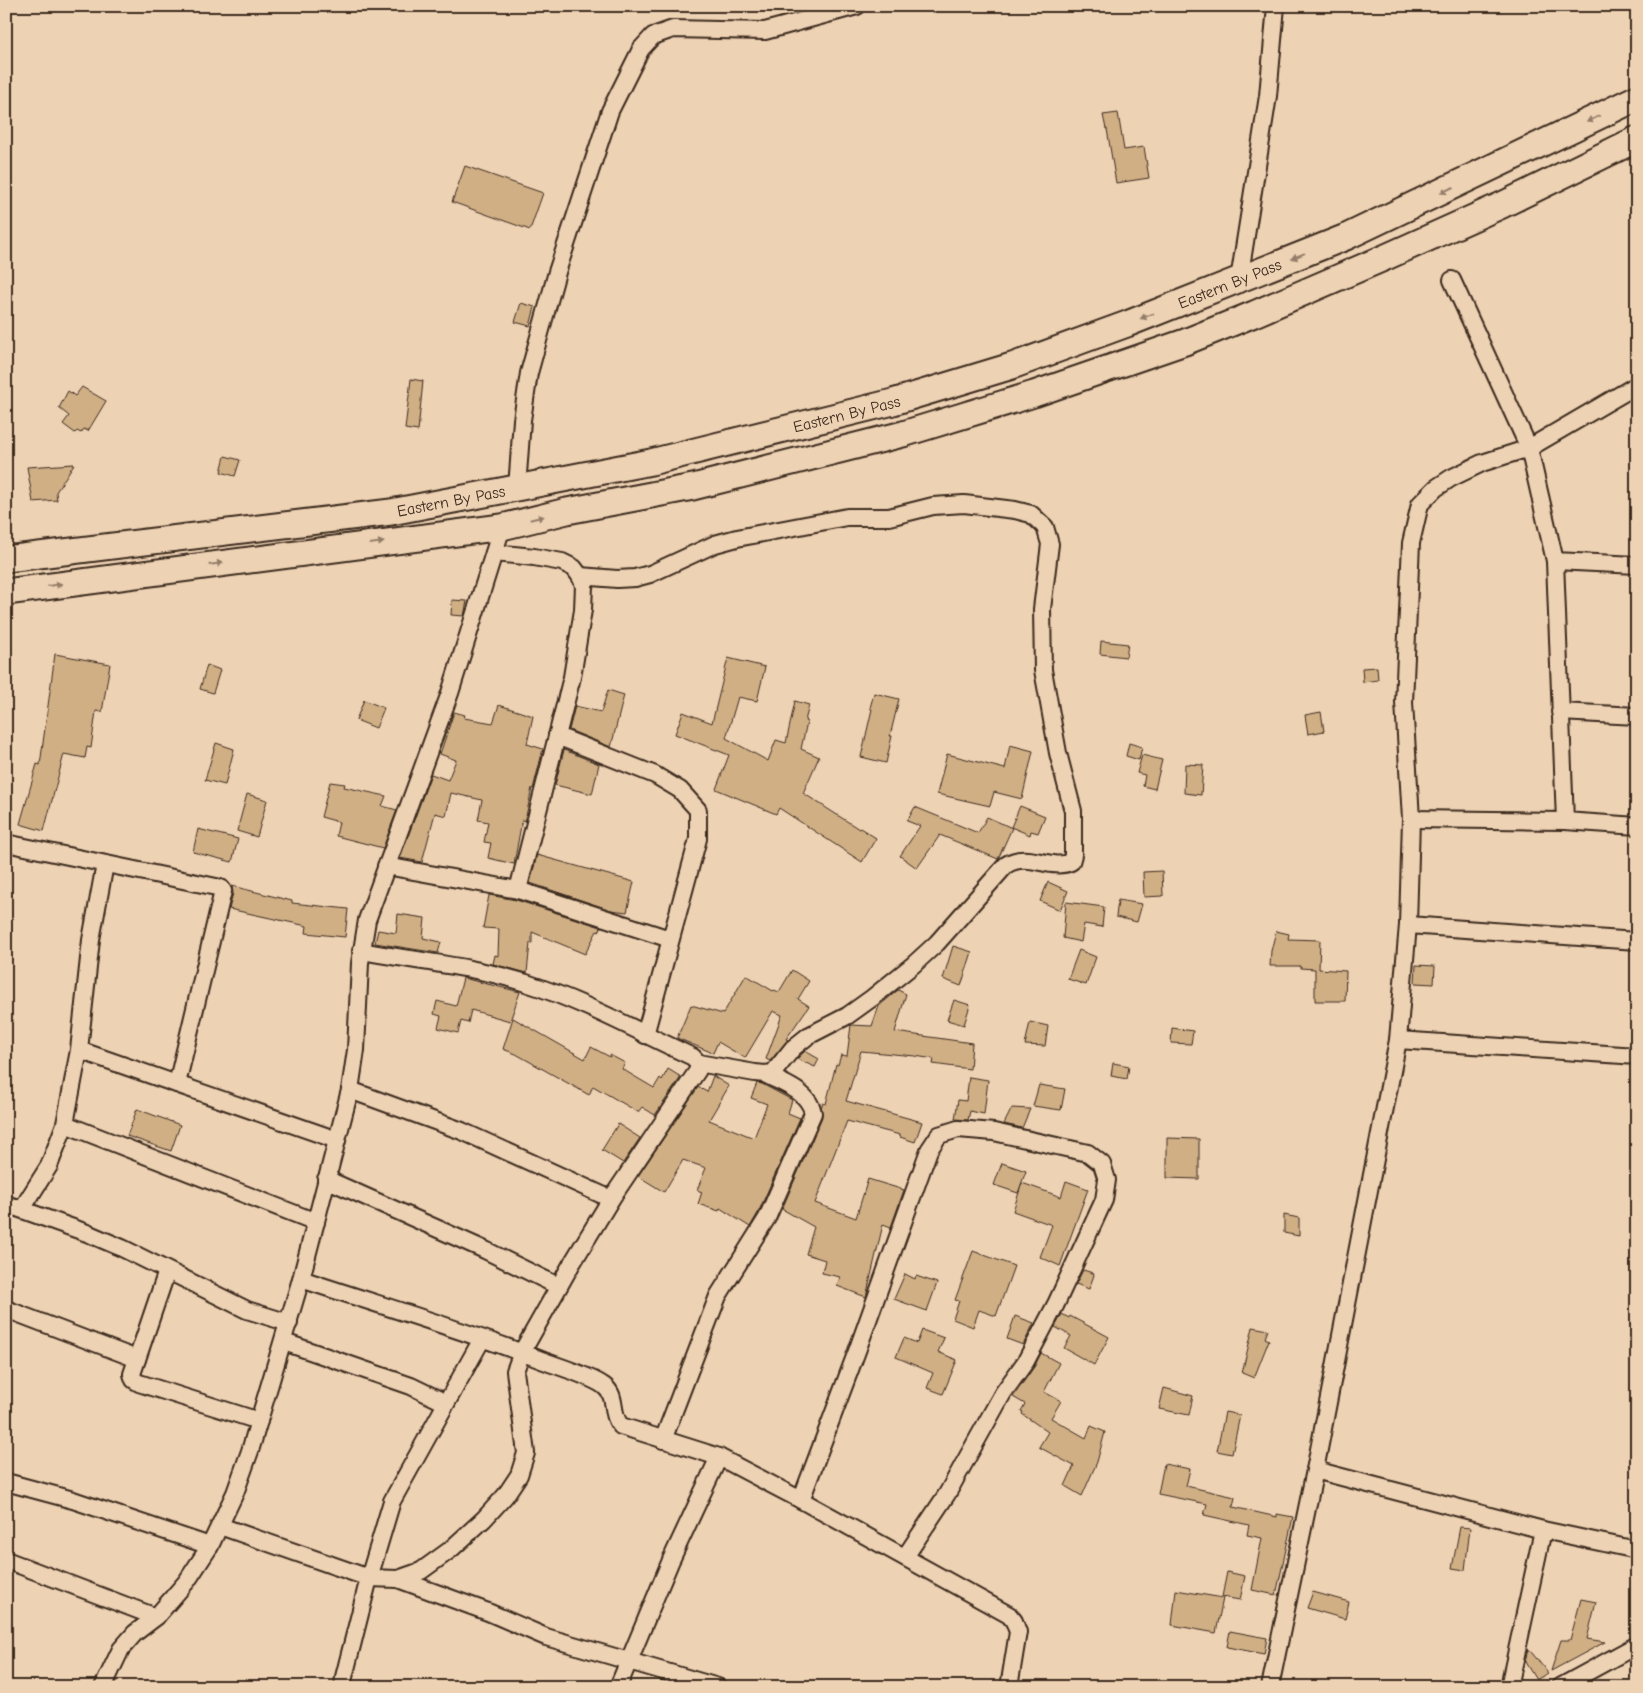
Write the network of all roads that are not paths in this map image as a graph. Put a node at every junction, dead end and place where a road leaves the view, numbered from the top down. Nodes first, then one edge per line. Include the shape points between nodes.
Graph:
1 (856, 6) edge
2 (1276, 6) edge
3 (1637, 98) edge
4 (1637, 139) edge
5 (1239, 280) junction
6 (1452, 280) dead end
7 (1637, 385) edge
8 (1528, 448) junction
9 (517, 488) junction
10 (502, 527) junction
11 (494, 553) junction
12 (6, 559) edge
13 (1555, 561) junction
14 (1637, 565) edge
15 (580, 576) junction
16 (6, 592) edge
17 (1560, 712) junction
18 (1637, 716) edge
19 (557, 736) junction
20 (1411, 819) junction
21 (1565, 822) junction
22 (1637, 826) edge
23 (6, 844) edge
24 (105, 864) junction
25 (386, 866) junction
26 (518, 890) junction
27 (1408, 925) junction
28 (670, 939) junction
29 (1637, 942) edge
30 (361, 952) junction
31 (645, 1035) junction
32 (1398, 1040) junction
33 (79, 1050) junction
34 (1637, 1056) edge
35 (698, 1063) junction
36 (766, 1074) junction
37 (177, 1084) junction
38 (350, 1090) junction
39 (65, 1124) junction
40 (337, 1140) junction
41 (326, 1179) junction
42 (611, 1200) junction
43 (6, 1204) edge
44 (22, 1209) junction
45 (316, 1222) junction
46 (167, 1271) junction
47 (301, 1279) junction
48 (558, 1286) junction
49 (6, 1309) edge
50 (289, 1323) junction
51 (482, 1339) junction
52 (284, 1342) junction
53 (522, 1352) junction
54 (138, 1359) junction
55 (446, 1403) junction
56 (259, 1421) junction
57 (664, 1440) junction
58 (719, 1457) junction
59 (1315, 1470) junction
60 (6, 1482) edge
61 (801, 1500) junction
62 (220, 1526) junction
63 (1543, 1530) junction
64 (210, 1546) junction
65 (1637, 1550) edge
66 (905, 1557) junction
67 (6, 1560) edge
68 (369, 1578) junction
69 (398, 1579) junction
70 (156, 1617) junction
71 (1637, 1646) edge
72 (629, 1661) junction
73 (102, 1687) edge
74 (343, 1687) edge
75 (618, 1687) edge
76 (718, 1687) edge
77 (1009, 1687) edge
78 (1270, 1687) edge
79 (1509, 1687) edge
80 (1560, 1687) edge

1 - 9 street via 765,30 672,30 653,36 641,49 610,111 557,272 529,373
2 - 5 street via 1268,96
3 -> 5 main road, Eastern By Pass via 1355,233
10 -> 4 main road, Eastern By Pass via 712,482 903,434 1034,394 1185,342 1254,314 1502,205
5 -> 9 main road, Eastern By Pass via 1012,366 893,402 651,462
6 - 8 street
7 - 8 street
8 - 13 street
8 - 20 street via 1482,463 1450,478 1420,504 1411,543 1404,702
9 - 12 main road, Eastern By Pass via 391,512
10 - 11 street
16 -> 10 main road, Eastern By Pass
11 - 15 street via 562,562 574,568
11 - 25 street via 450,693
13 - 14 street
13 - 17 street
15 - 19 street via 584,585 583,610 572,677
15 - 36 street via 635,578 714,544 737,538 847,517 889,517 933,506 964,504 1014,510 1030,514 1045,527 1050,544 1042,610 1042,670 1073,811 1071,862 1064,865 1028,859 1014,860 1006,865 937,943 913,965 847,1016 808,1036 773,1072
17 - 18 street
17 - 21 street
19 - 26 street
19 - 28 street via 654,775 680,790 698,810 698,839
20 - 21 street
20 - 27 street
21 - 22 street
23 - 24 street
24 - 33 street via 91,940
24 - 37 street via 223,890
25 - 26 street
25 - 30 street via 367,920
26 - 28 street
27 - 29 street
27 - 32 street
28 - 31 street
30 - 31 street via 485,972 527,983
30 - 38 street via 356,1050
31 - 35 street via 693,1057
32 - 34 street
32 - 59 street
33 - 37 street
33 - 39 street
35 - 36 street
35 - 42 street via 698,1070
36 - 57 street via 802,1094 811,1104 813,1113 767,1218 718,1296
37 - 40 street
38 - 40 street
38 - 42 street via 462,1131
39 - 44 street via 49,1166
39 - 45 street
40 - 41 street
41 - 45 street
41 - 48 street
42 - 48 street
43 - 44 street
44 - 46 street via 87,1233
45 - 47 street
46 - 50 street via 247,1310
46 - 54 street
47 - 50 street
47 - 51 street
48 - 53 street
49 - 54 street
50 - 52 street
51 - 53 street
51 - 55 street
52 - 55 street via 411,1386
52 - 56 street
53 - 57 street via 603,1385 613,1399 615,1418 621,1426
53 - 69 street via 515,1371 526,1453 519,1475 484,1519 450,1550 421,1571
54 - 56 street via 132,1374 138,1383
55 - 68 street via 392,1501
56 - 62 street
57 - 58 street
58 - 61 street
58 - 72 street
59 - 63 street
59 - 78 street
60 - 64 street via 82,1503
61 - 66 street
61 - 66 street via 929,1150 939,1135 958,1129 994,1132 1088,1153 1102,1164 1107,1180 1104,1200 1026,1361 1003,1393 948,1494
62 - 64 street
62 - 68 street
63 - 65 street
63 - 79 street
64 - 70 street via 187,1582
66 - 77 street via 1009,1615 1014,1621 1018,1632
67 - 70 street
68 - 69 street
68 - 74 street
69 - 72 street via 546,1637
70 - 73 street via 121,1649
71 - 80 street
72 - 75 street
72 - 76 street

